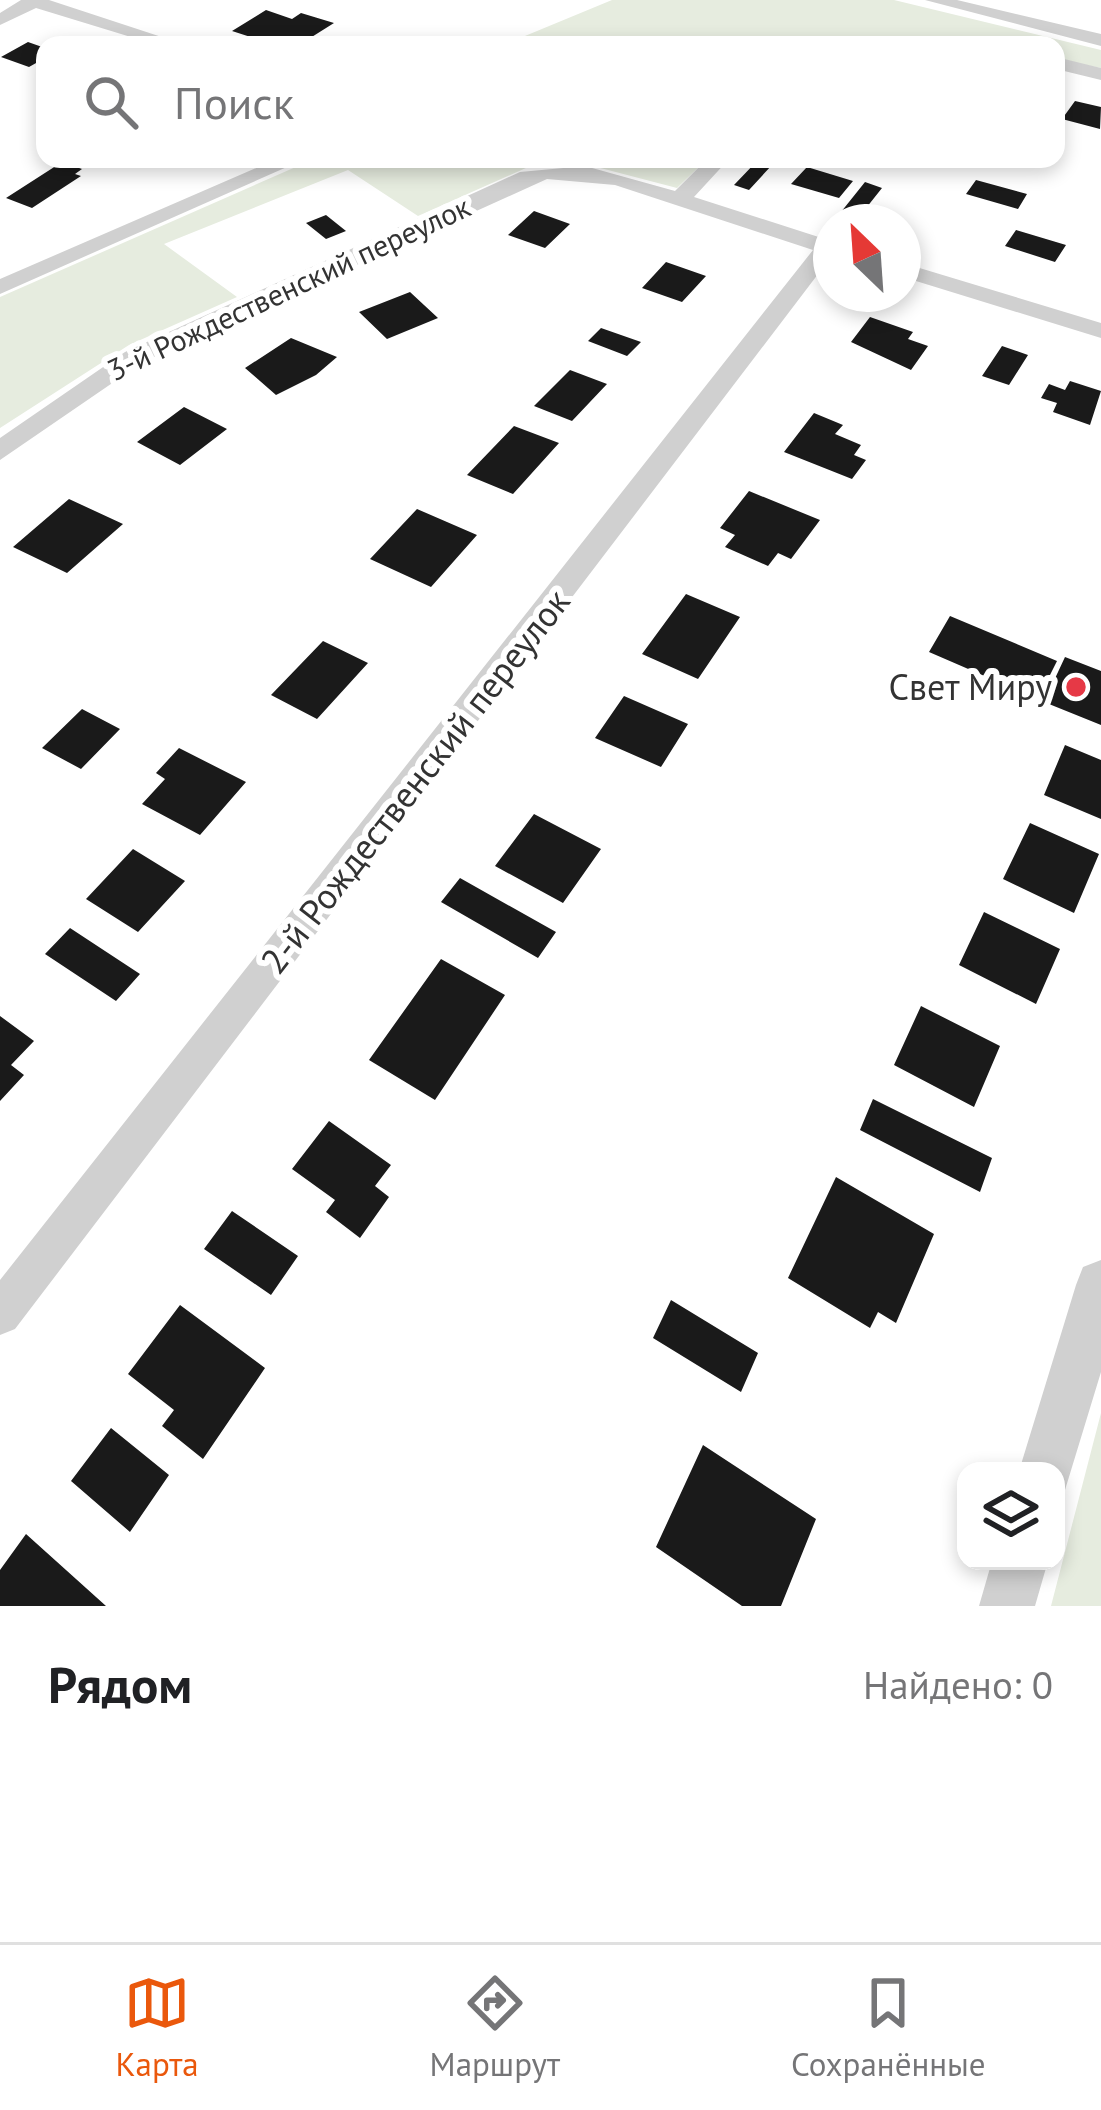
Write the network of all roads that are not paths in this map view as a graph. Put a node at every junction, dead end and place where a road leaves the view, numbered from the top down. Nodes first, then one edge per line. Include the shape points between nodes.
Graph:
1 (934, 0) edge
2 (32, 1) edge
3 (1001, 8) edge
4 (0, 20) edge
5 (147, 36) edge
6 (1101, 40) edge
7 (1065, 66) edge
8 (1101, 74) edge
9 (275, 168) edge
10 (710, 168) edge
11 (679, 199) junction
12 (813, 242) edge
13 (813, 268) edge
14 (921, 276) edge
15 (0, 287) edge
16 (1101, 331) edge
17 (0, 451) edge
18 (1101, 1285) edge
19 (0, 1314) edge
20 (1049, 1462) edge
21 (1017, 1570) edge
22 (1006, 1606) edge

1 - 3 street
2 - 4 street
2 - 5 street
3 - 6 street
7 - 8 street
9 - 15 street
10 - 11 street
11 - 12 street, 3-й Рождественский переулок
11 - 17 street, 3-й Рождественский переулок via 584,170 528,177 134,357
13 - 19 street, 2-й Рождественский переулок
14 - 16 street
18 - 20 street
21 - 22 street

